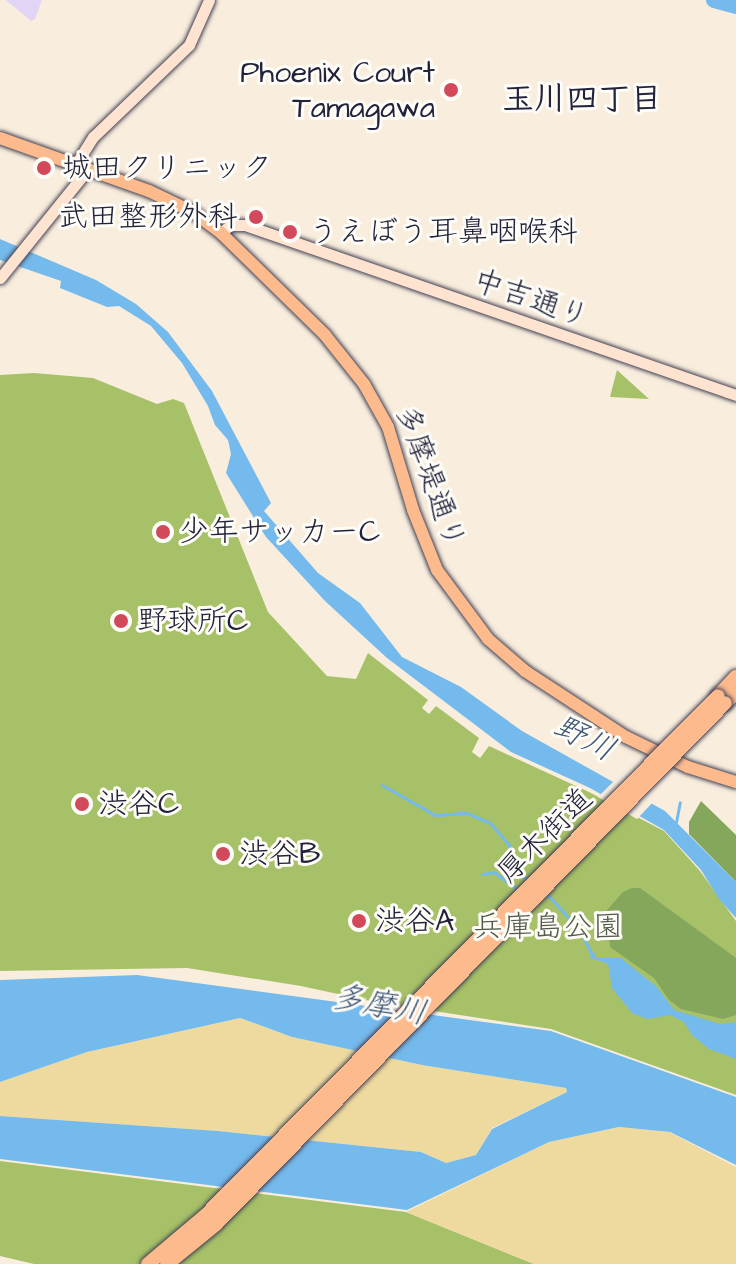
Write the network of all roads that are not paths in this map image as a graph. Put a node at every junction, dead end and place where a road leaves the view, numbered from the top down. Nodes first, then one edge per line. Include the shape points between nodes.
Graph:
1 (209, 0) edge
2 (0, 138) edge
3 (82, 166) junction
4 (221, 233) junction
5 (0, 278) edge
6 (736, 395) edge
7 (736, 677) edge
8 (736, 692) edge
9 (736, 782) edge
10 (148, 1264) edge
11 (167, 1264) edge

1 - 3 street via 189,45 93,137
2 - 3 main road, 多摩堤通り
3 - 4 main road, 多摩堤通り via 177,204
3 - 5 street via 35,237
4 - 6 street, 中吉通り via 230,225 245,225
4 - 9 main road, 多摩堤通り via 333,344 372,395 437,570 488,639 525,671 626,737 688,767
7 - 10 highway, 厚木街道, bridge via 205,1216
8 - 11 highway, 厚木街道, bridge via 216,1224

